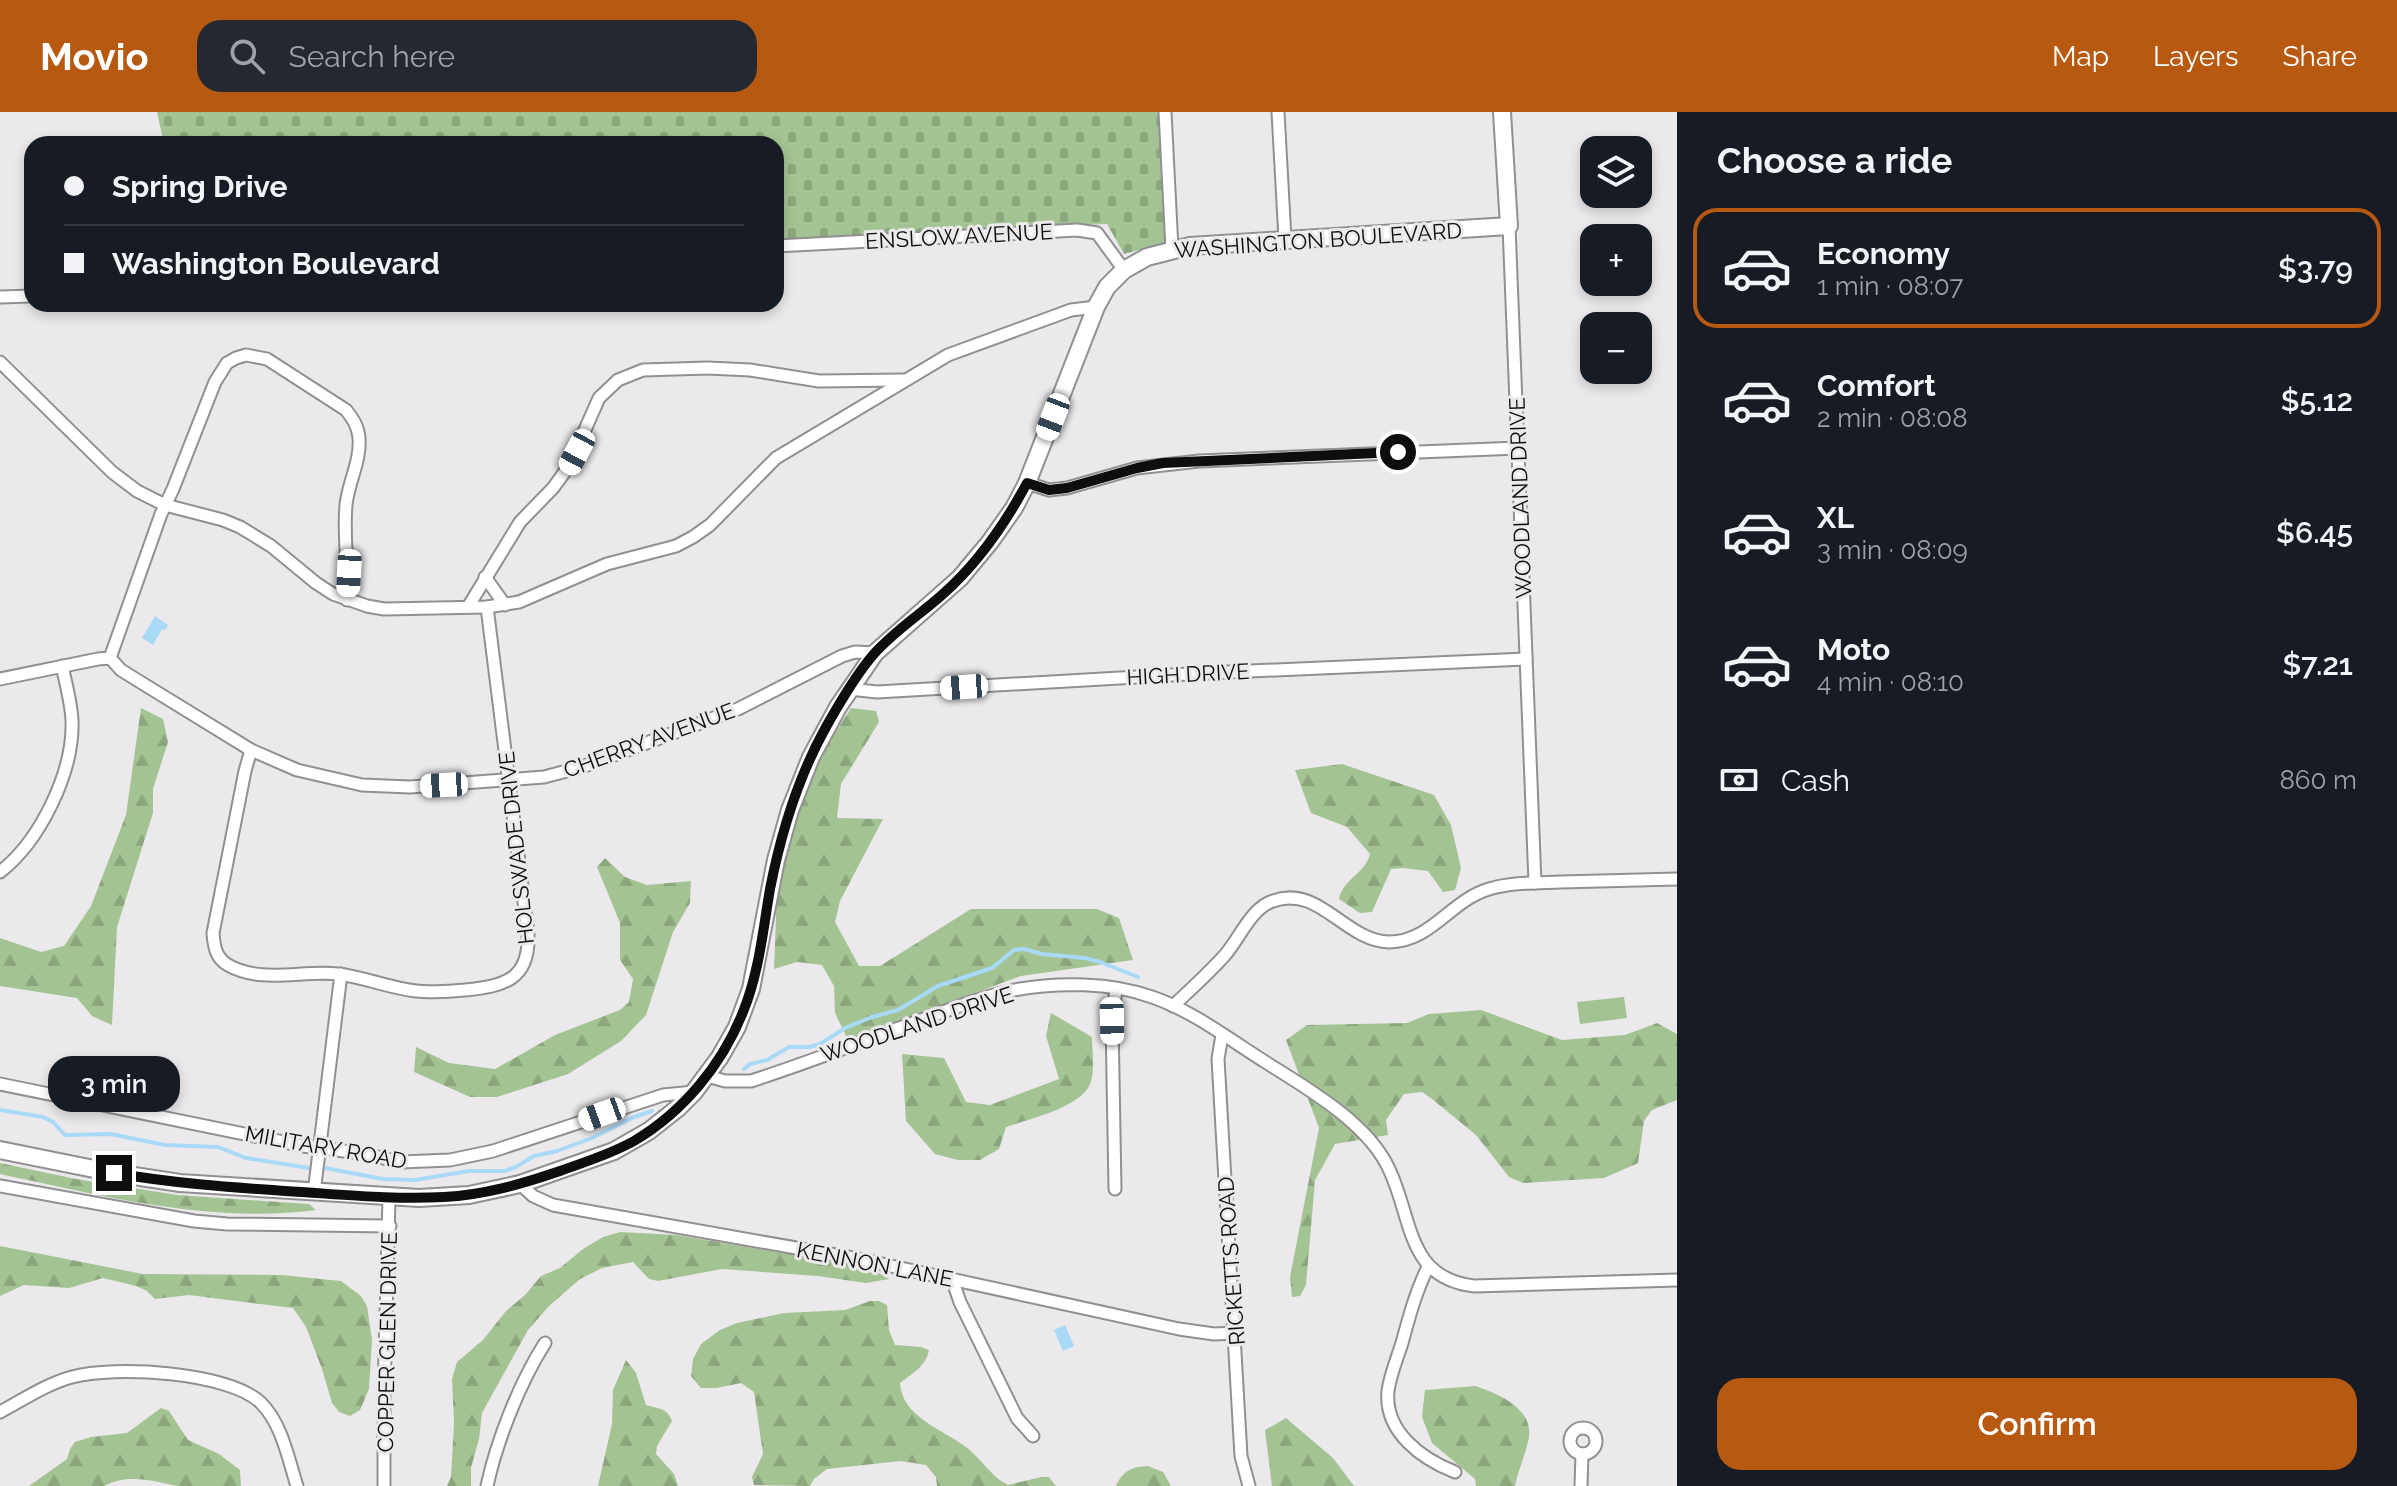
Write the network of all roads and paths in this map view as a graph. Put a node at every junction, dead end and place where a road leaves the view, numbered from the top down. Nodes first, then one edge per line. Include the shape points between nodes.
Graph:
1 (1165, 112) edge
2 (1278, 112) edge
3 (1502, 112) edge
4 (1509, 226) junction
5 (1285, 239) junction
6 (784, 246) edge
7 (1172, 249) junction
8 (1124, 270) junction
9 (24, 296) edge
10 (0, 297) edge
11 (1096, 307) junction
12 (0, 362) edge
13 (904, 380) junction
14 (1518, 448) junction
15 (1027, 483) junction
16 (165, 505) junction
17 (485, 577) junction
18 (347, 600) junction
19 (505, 605) junction
20 (468, 607) junction
21 (487, 607) junction
22 (875, 653) junction
23 (110, 658) junction
24 (1526, 659) junction
25 (62, 666) junction
26 (0, 679) edge
27 (850, 689) junction
28 (251, 750) junction
29 (509, 781) junction
30 (0, 872) edge
31 (1677, 879) edge
32 (1535, 883) junction
33 (341, 974) junction
34 (1116, 989) junction
35 (1173, 1006) junction
36 (1222, 1035) junction
37 (707, 1076) junction
38 (0, 1084) edge
39 (694, 1092) junction
40 (320, 1148) junction
41 (0, 1150) edge
42 (520, 1184) junction
43 (0, 1186) edge
44 (1115, 1189) dead end
45 (314, 1193) junction
46 (389, 1197) junction
47 (390, 1226) junction
48 (1428, 1267) junction
49 (952, 1279) junction
50 (1677, 1280) edge
51 (1236, 1333) junction
52 (545, 1343) dead end
53 (0, 1412) edge
54 (1033, 1436) dead end
55 (1582, 1454) dead end
56 (1455, 1472) dead end
57 (297, 1486) edge
58 (384, 1486) edge
59 (487, 1486) edge
60 (1249, 1486) edge
61 (1581, 1486) edge

1 - 7 street
2 - 5 street
3 - 4 street, WOODLAND DRIVE
4 - 5 street, WASHINGTON BOULEVARD
4 - 14 street, WOODLAND DRIVE
5 - 7 street, WASHINGTON BOULEVARD
6 - 8 street, ENSLOW AVENUE via 1077,230 1097,233
7 - 8 street, WASHINGTON BOULEVARD
8 - 11 street, WASHINGTON BOULEVARD
9 - 10 street
11 - 13 street via 1071,310 964,348
11 - 15 street, WASHINGTON BOULEVARD
12 - 16 street via 112,472
13 - 17 street via 819,381 728,368 630,374 599,398 569,466 520,522
13 - 19 street via 776,458 693,537
14 - 15 street via 1175,462 1067,488 1049,490
14 - 24 street, WOODLAND DRIVE
15 - 22 street, WASHINGTON BOULEVARD via 996,534 960,578
16 - 18 street via 223,520 256,536
16 - 18 street via 221,371 246,355 267,359 346,410 359,432 346,507
16 - 23 street
17 - 19 street
17 - 20 street
18 - 20 street via 402,611
19 - 21 street
20 - 21 street
21 - 29 street, HOLSWADE DRIVE
22 - 27 street, WASHINGTON BOULEVARD
22 - 29 street, CHERRY AVENUE via 842,656 755,702 582,767
23 - 25 street
23 - 28 street, CHERRY AVENUE via 121,670
24 - 27 street, HIGH DRIVE via 877,692
24 - 32 street, WOODLAND DRIVE
25 - 26 street
25 - 30 street via 72,720 65,768 53,801 27,844
27 - 37 street, WASHINGTON BOULEVARD via 799,785 776,860 751,989 737,1027
28 - 29 street, CHERRY AVENUE via 297,770 362,785
28 - 33 street, HOLSWADE DRIVE via 215,923 216,952 229,965 255,973
29 - 33 street, HOLSWADE DRIVE via 529,946 524,966 495,986 436,992
31 - 32 street
32 - 35 street via 1483,891 1429,929 1399,941 1361,936 1311,902 1273,901 1258,910 1228,953
33 - 40 street
34 - 35 street, WOODLAND DRIVE
34 - 37 street, WOODLAND DRIVE via 1015,990 751,1081
34 - 44 street
35 - 36 street, WOODLAND DRIVE
36 - 48 street, WOODLAND DRIVE via 1304,1087 1374,1145 1390,1170
36 - 51 street, RICKETTS ROAD via 1218,1059
37 - 39 street, WASHINGTON BOULEVARD
38 - 40 street, MILITARY ROAD
39 - 40 street, MILITARY ROAD via 663,1095 450,1160 401,1162
39 - 42 street, WASHINGTON BOULEVARD via 632,1142
40 - 45 street
41 - 45 street, WASHINGTON BOULEVARD via 145,1179
42 - 46 street, WASHINGTON BOULEVARD via 469,1195
42 - 49 street, KENNON LANE via 553,1205
43 - 47 street via 194,1221
45 - 46 street, WASHINGTON BOULEVARD
46 - 47 street, COPPER GLEN DRIVE
47 - 58 street, COPPER GLEN DRIVE
48 - 50 street via 1447,1280 1474,1286
48 - 56 street via 1388,1402 1407,1442
49 - 51 street, KENNON LANE via 1179,1329
49 - 54 street via 1017,1418
51 - 60 street, RICKETTS ROAD via 1241,1456
52 - 59 street via 525,1376
53 - 57 street via 54,1383 89,1373 128,1371 228,1383 253,1395 271,1416
55 - 61 street

